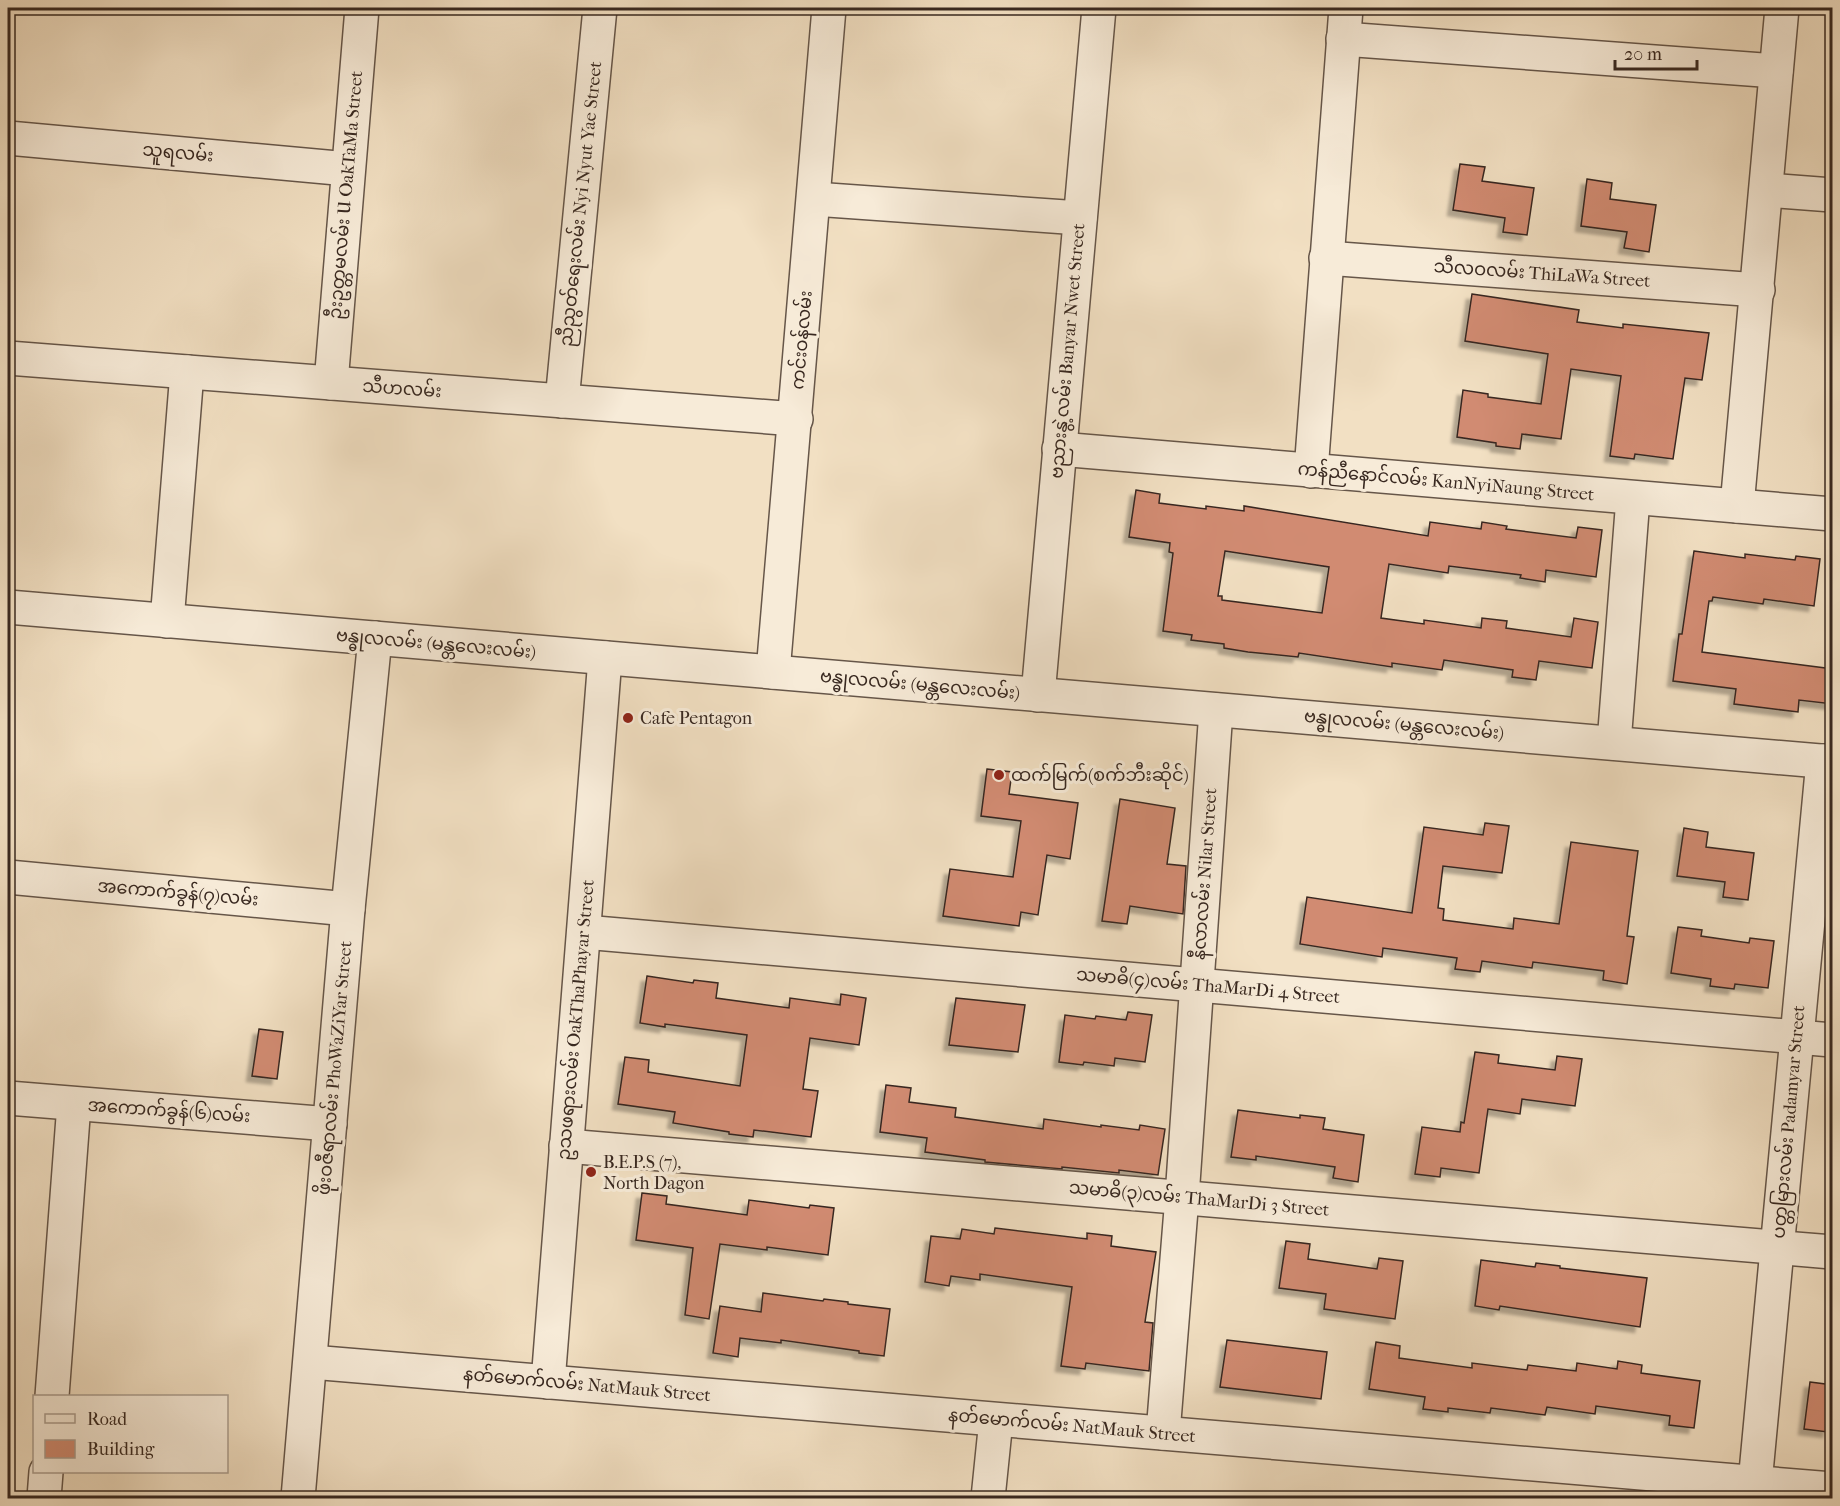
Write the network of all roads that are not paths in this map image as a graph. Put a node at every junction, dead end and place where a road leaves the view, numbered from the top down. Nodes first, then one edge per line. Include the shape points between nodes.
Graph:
1 (362, 8) edge
2 (600, 8) edge
3 (829, 8) edge
4 (1099, 8) edge
5 (1782, 8) edge
6 (1344, 23) edge
7 (1776, 71) junction
8 (8, 138) edge
9 (348, 168) junction
10 (1767, 190) junction
11 (1833, 195) edge
12 (814, 198) junction
13 (1080, 218) junction
14 (1326, 258) junction
15 (1758, 290) junction
16 (8, 358) edge
17 (188, 372) junction
18 (331, 383) junction
19 (562, 401) junction
20 (796, 419) junction
21 (1059, 449) junction
22 (1311, 471) junction
23 (1633, 498) junction
24 (1737, 506) junction
25 (1833, 514) edge
26 (8, 608) edge
27 (168, 621) junction
28 (375, 638) junction
29 (605, 658) junction
30 (773, 672) junction
31 (1038, 695) junction
32 (1216, 710) junction
33 (1614, 743) junction
34 (1828, 761) edge
35 (8, 877) edge
36 (348, 909) junction
37 (584, 932) junction
38 (1197, 985) junction
39 (1797, 1037) junction
40 (1833, 1040) edge
41 (8, 1098) edge
42 (74, 1104) junction
43 (330, 1124) junction
44 (566, 1146) junction
45 (1182, 1197) junction
46 (1778, 1247) junction
47 (1833, 1252) edge
48 (311, 1362) junction
49 (548, 1382) junction
50 (52, 1395) edge
51 (996, 1420) junction
52 (1163, 1433) junction
53 (46, 1473) edge
54 (1755, 1483) junction
55 (1661, 1487) edge
56 (1833, 1490) edge
57 (44, 1498) edge
58 (298, 1498) edge
59 (988, 1498) edge

1 - 9 street, ဦးဥတ္တမလမ်း U OakTaMa Street
2 - 19 street, ညီညွတ်ရေးလမ်း Nyi Nyut Yae Street
3 - 12 street, ကင်းဝန်လမ်း
4 - 13 street, ဗညားနွဲ့လမ်း Banyar Nwet Street
5 - 7 street
6 - 7 street
6 - 14 street
7 - 10 street
8 - 9 street, သူရလမ်း
9 - 18 street, ဦးဥတ္တမလမ်း U OakTaMa Street
10 - 11 street
10 - 15 street
12 - 13 street
12 - 20 street, ကင်းဝန်လမ်း
13 - 21 street, ဗညားနွဲ့လမ်း Banyar Nwet Street
14 - 15 street, သီလဝလမ်း ThiLaWa Street
14 - 22 street
15 - 24 street
16 - 17 street, သီဟလမ်း
17 - 18 street, သီဟလမ်း
17 - 27 street
18 - 19 street, သီဟလမ်း
19 - 20 street, သီဟလမ်း
20 - 30 street, ကင်းဝန်လမ်း
21 - 22 street, ကန်ညီနောင်လမ်း KanNyiNaung Street
21 - 31 street, ဗညားနွဲ့လမ်း Banyar Nwet Street
22 - 23 street, ကန်ညီနောင်လမ်း KanNyiNaung Street
23 - 24 street, ကန်ညီနောင်လမ်း KanNyiNaung Street
23 - 33 street
24 - 25 street, ကန်ညီနောင်လမ်း KanNyiNaung Street
26 - 27 street, ဗန္ဓုလလမ်း (မန္တလေးလမ်း)
27 - 28 street, ဗန္ဓုလလမ်း (မန္တလေးလမ်း)
28 - 29 street, ဗန္ဓုလလမ်း (မန္တလေးလမ်း)
28 - 36 street, ဖိုးဝဇီရာလမ်း PhoWaZiYar Street
29 - 30 street, ဗန္ဓုလလမ်း (မန္တလေးလမ်း)
29 - 37 street, ဥသဖရားလမ်း OakThaPhayar Street
30 - 31 street, ဗန္ဓုလလမ်း (မန္တလေးလမ်း)
31 - 32 street, ဗန္ဓုလလမ်း (မန္တလေးလမ်း)
32 - 33 street, ဗန္ဓုလလမ်း (မန္တလေးလမ်း)
32 - 38 street, နီလာလမ်း Nilar Street
33 - 34 street, ဗန္ဓုလလမ်း (မန္တလေးလမ်း)
34 - 39 street, ပတ္တမြားလမ်း Padamyar Street
35 - 36 street, အကောက်ခွန်(၇)လမ်း
36 - 43 street, ဖိုးဝဇီရာလမ်း PhoWaZiYar Street
37 - 38 street, သမာဓိ(၄)လမ်း ThaMarDi 4 Street
37 - 44 street, ဥသဖရားလမ်း OakThaPhayar Street
38 - 39 street, သမာဓိ(၄)လမ်း ThaMarDi 4 Street
38 - 45 street, နီလာလမ်း Nilar Street
39 - 40 street, သမာဓိ(၄)လမ်း ThaMarDi 4 Street
39 - 46 street, ပတ္တမြားလမ်း Padamyar Street
41 - 42 street, အကောက်ခွန်(၆)လမ်း
42 - 43 street, အကောက်ခွန်(၆)လမ်း
42 - 50 street
43 - 48 street, ဖိုးဝဇီရာလမ်း PhoWaZiYar Street
44 - 45 street, သမာဓိ(၃)လမ်း ThaMarDi 3 Street
44 - 49 street, ဥသဖရားလမ်း OakThaPhayar Street
45 - 46 street, သမာဓိ(၃)လမ်း ThaMarDi 3 Street
45 - 52 street, နီလာလမ်း Nilar Street
46 - 47 street, သမာဓိ(၃)လမ်း ThaMarDi 3 Street
46 - 54 street, ပတ္တမြားလမ်း Padamyar Street
48 - 49 street, နတ်မောက်လမ်း NatMauk Street
48 - 58 street, ဖိုးဝဇီရာလမ်း PhoWaZiYar Street
49 - 51 street, နတ်မောက်လမ်း NatMauk Street
51 - 52 street, နတ်မောက်လမ်း NatMauk Street
51 - 59 street
52 - 55 street, နတ်မောက်လမ်း NatMauk Street
53 - 57 street
54 - 55 street, နတ်မောက်လမ်း NatMauk Street
54 - 56 street, နတ်မောက်လမ်း NatMauk Street

